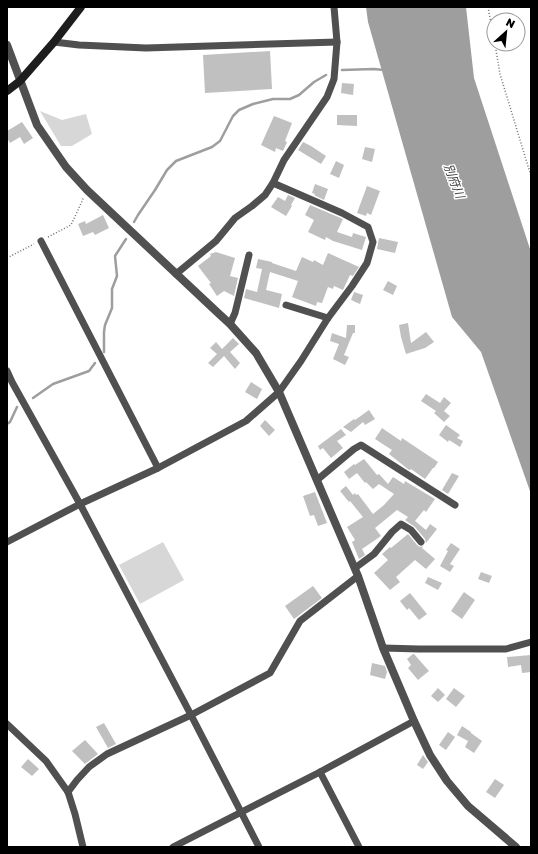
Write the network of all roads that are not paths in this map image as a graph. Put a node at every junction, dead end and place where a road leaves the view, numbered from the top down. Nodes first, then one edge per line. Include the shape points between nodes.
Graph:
1 (81, 7) edge
2 (334, 7) edge
3 (54, 42) junction
4 (337, 42) junction
5 (7, 45) edge
6 (20, 81) junction
7 (7, 90) edge
8 (273, 183) junction
9 (41, 241) road end
10 (249, 255) dead end
11 (176, 274) junction
12 (286, 305) dead end
13 (328, 318) junction
14 (230, 324) junction
15 (7, 371) edge
16 (12, 382) junction
17 (7, 390) edge
18 (279, 392) junction
19 (158, 468) junction
20 (317, 480) junction
21 (80, 504) junction
22 (455, 505) dead end
23 (7, 542) edge
24 (422, 542) dead end
25 (356, 572) junction
26 (531, 642) edge
27 (383, 648) junction
28 (191, 715) junction
29 (414, 722) junction
30 (7, 724) edge
31 (320, 772) junction
32 (68, 792) junction
33 (241, 812) junction
34 (83, 847) edge
35 (174, 847) edge
36 (259, 847) edge
37 (359, 847) edge
38 (516, 847) edge

1 - 3 main road
2 - 4 street
3 - 4 street via 146,48
3 - 6 main road
4 - 8 street via 334,79 327,97 284,160
5 - 6 street
6 - 7 main road
6 - 11 street via 37,125 66,167
8 - 11 street via 265,195 235,218 216,240
8 - 13 street via 368,227 373,242 367,263
9 - 19 street
10 - 14 street
11 - 14 street
12 - 13 street
13 - 18 street
14 - 18 street via 256,353
15 - 16 street
16 - 17 street
16 - 21 street
18 - 19 street via 246,421
18 - 20 street
19 - 21 street
20 - 22 street via 361,445
20 - 25 street
21 - 23 street
21 - 28 street
24 - 25 street via 401,524
25 - 27 street
25 - 28 street via 300,621 270,673
26 - 27 street via 506,649
27 - 29 street
28 - 32 street via 107,754 89,767
28 - 33 street
29 - 31 street
29 - 38 street via 430,755 447,781 468,806
30 - 32 street via 46,761
31 - 33 street
31 - 37 street
32 - 34 street
33 - 35 street
33 - 36 street

